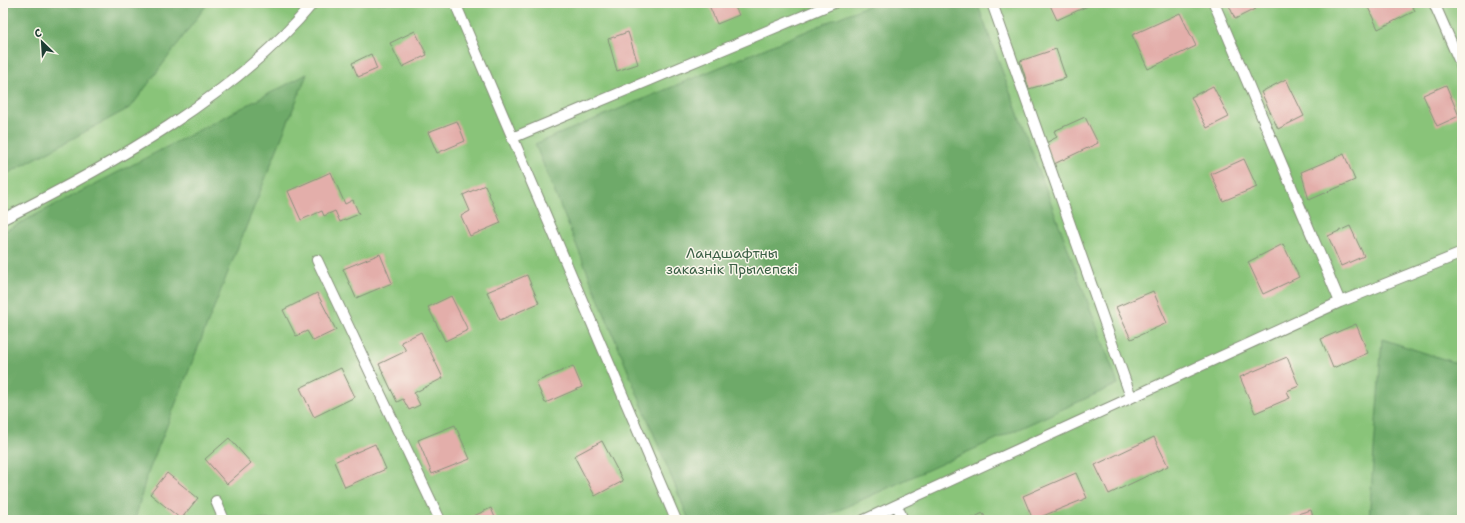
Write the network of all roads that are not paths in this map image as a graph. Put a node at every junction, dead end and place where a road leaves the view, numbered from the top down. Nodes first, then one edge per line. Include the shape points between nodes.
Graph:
1 (313, 3) edge
2 (454, 3) edge
3 (834, 3) edge
4 (992, 3) edge
5 (1214, 3) edge
6 (1434, 3) edge
7 (1462, 67) edge
8 (512, 138) junction
9 (3, 219) edge
10 (1462, 253) edge
11 (317, 260) dead end
12 (1340, 302) junction
13 (1131, 397) junction
14 (216, 501) dead end
15 (897, 505) junction
16 (224, 520) edge
17 (440, 520) edge
18 (676, 520) edge
19 (864, 520) edge
20 (903, 520) edge

1 - 9 lane via 298,21 250,66 194,108 126,153
2 - 8 lane
3 - 8 lane
4 - 13 lane
5 - 12 lane
6 - 7 lane
8 - 18 lane
10 - 12 lane
11 - 17 lane
12 - 13 lane
13 - 15 lane
14 - 16 lane
15 - 19 lane
15 - 20 lane

